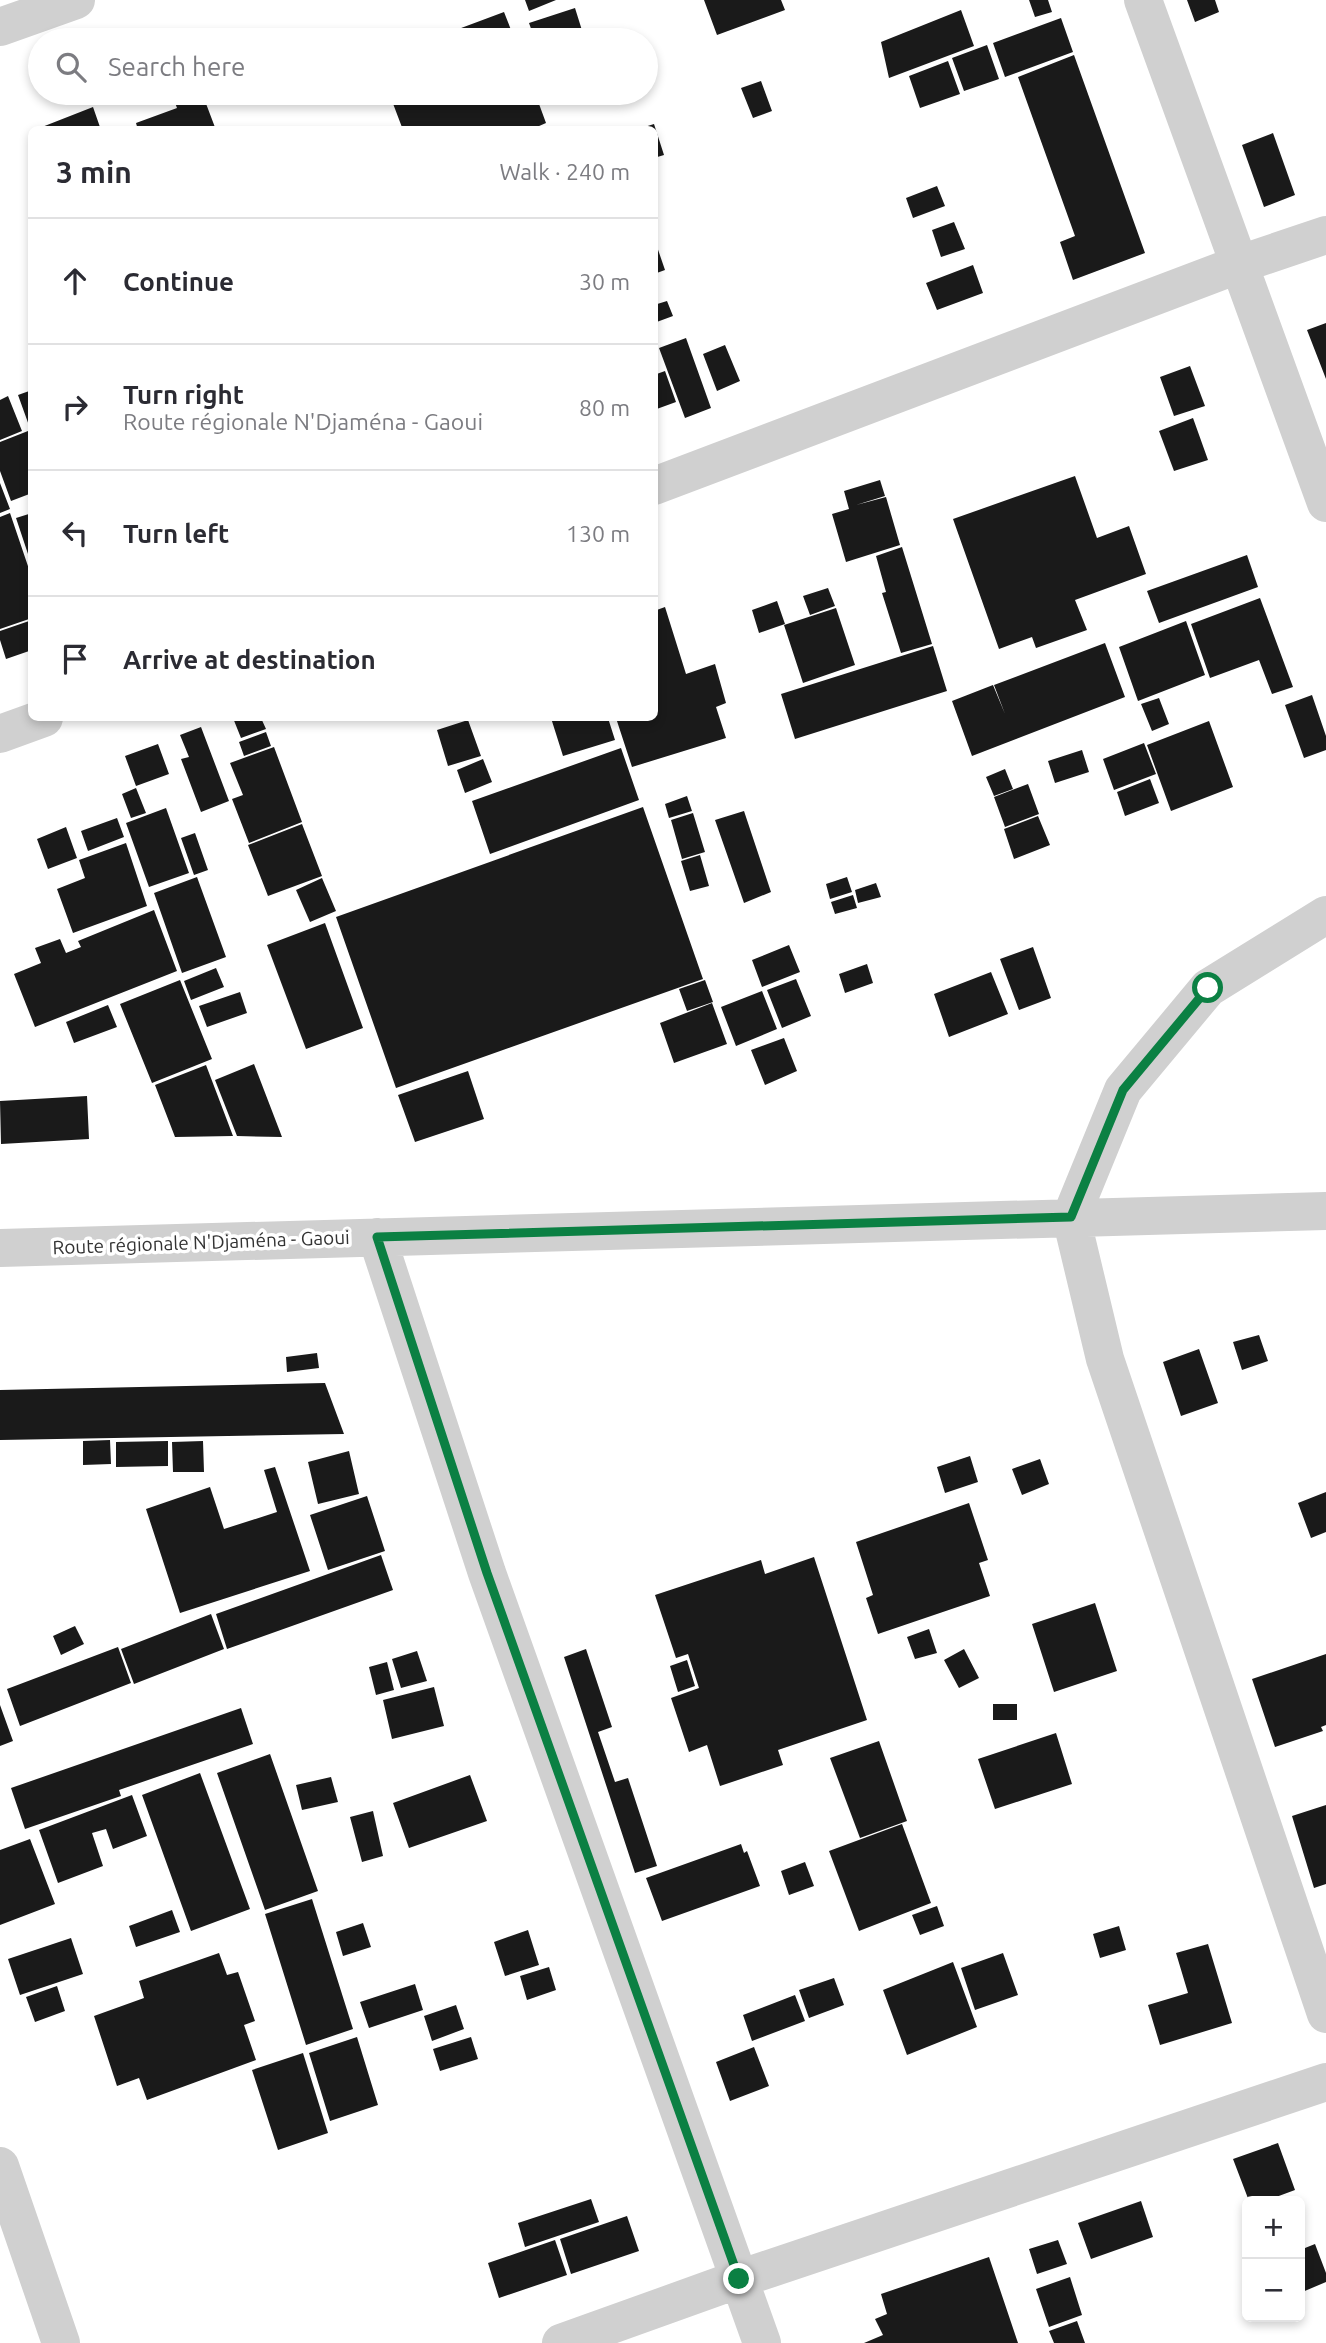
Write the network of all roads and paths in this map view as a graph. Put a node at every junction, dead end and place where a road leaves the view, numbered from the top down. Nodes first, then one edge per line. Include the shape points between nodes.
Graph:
1 (76, 0) edge
2 (1143, 0) edge
3 (0, 27) edge
4 (1326, 235) edge
5 (1240, 264) junction
6 (658, 484) edge
7 (1326, 503) edge
8 (36, 721) edge
9 (0, 734) edge
10 (1326, 915) edge
11 (1326, 1211) edge
12 (1071, 1217) junction
13 (377, 1237) junction
14 (0, 1248) edge
15 (1326, 2014) edge
16 (1326, 2082) edge
17 (0, 2166) edge
18 (739, 2279) junction
19 (61, 2343) edge
20 (561, 2343) edge
21 (762, 2343) edge

1 - 3 street
2 - 5 street
4 - 5 street
5 - 6 street
5 - 7 street
8 - 9 street
10 - 12 street via 1199,998 1123,1090
11 - 12 street, Route régionale N'Djaména - Gaoui
12 - 13 street, Route régionale N'Djaména - Gaoui
12 - 15 street via 1105,1359
13 - 14 street, Route régionale N'Djaména - Gaoui
13 - 18 street via 487,1573
16 - 18 street
17 - 19 street
18 - 20 street
18 - 21 street

